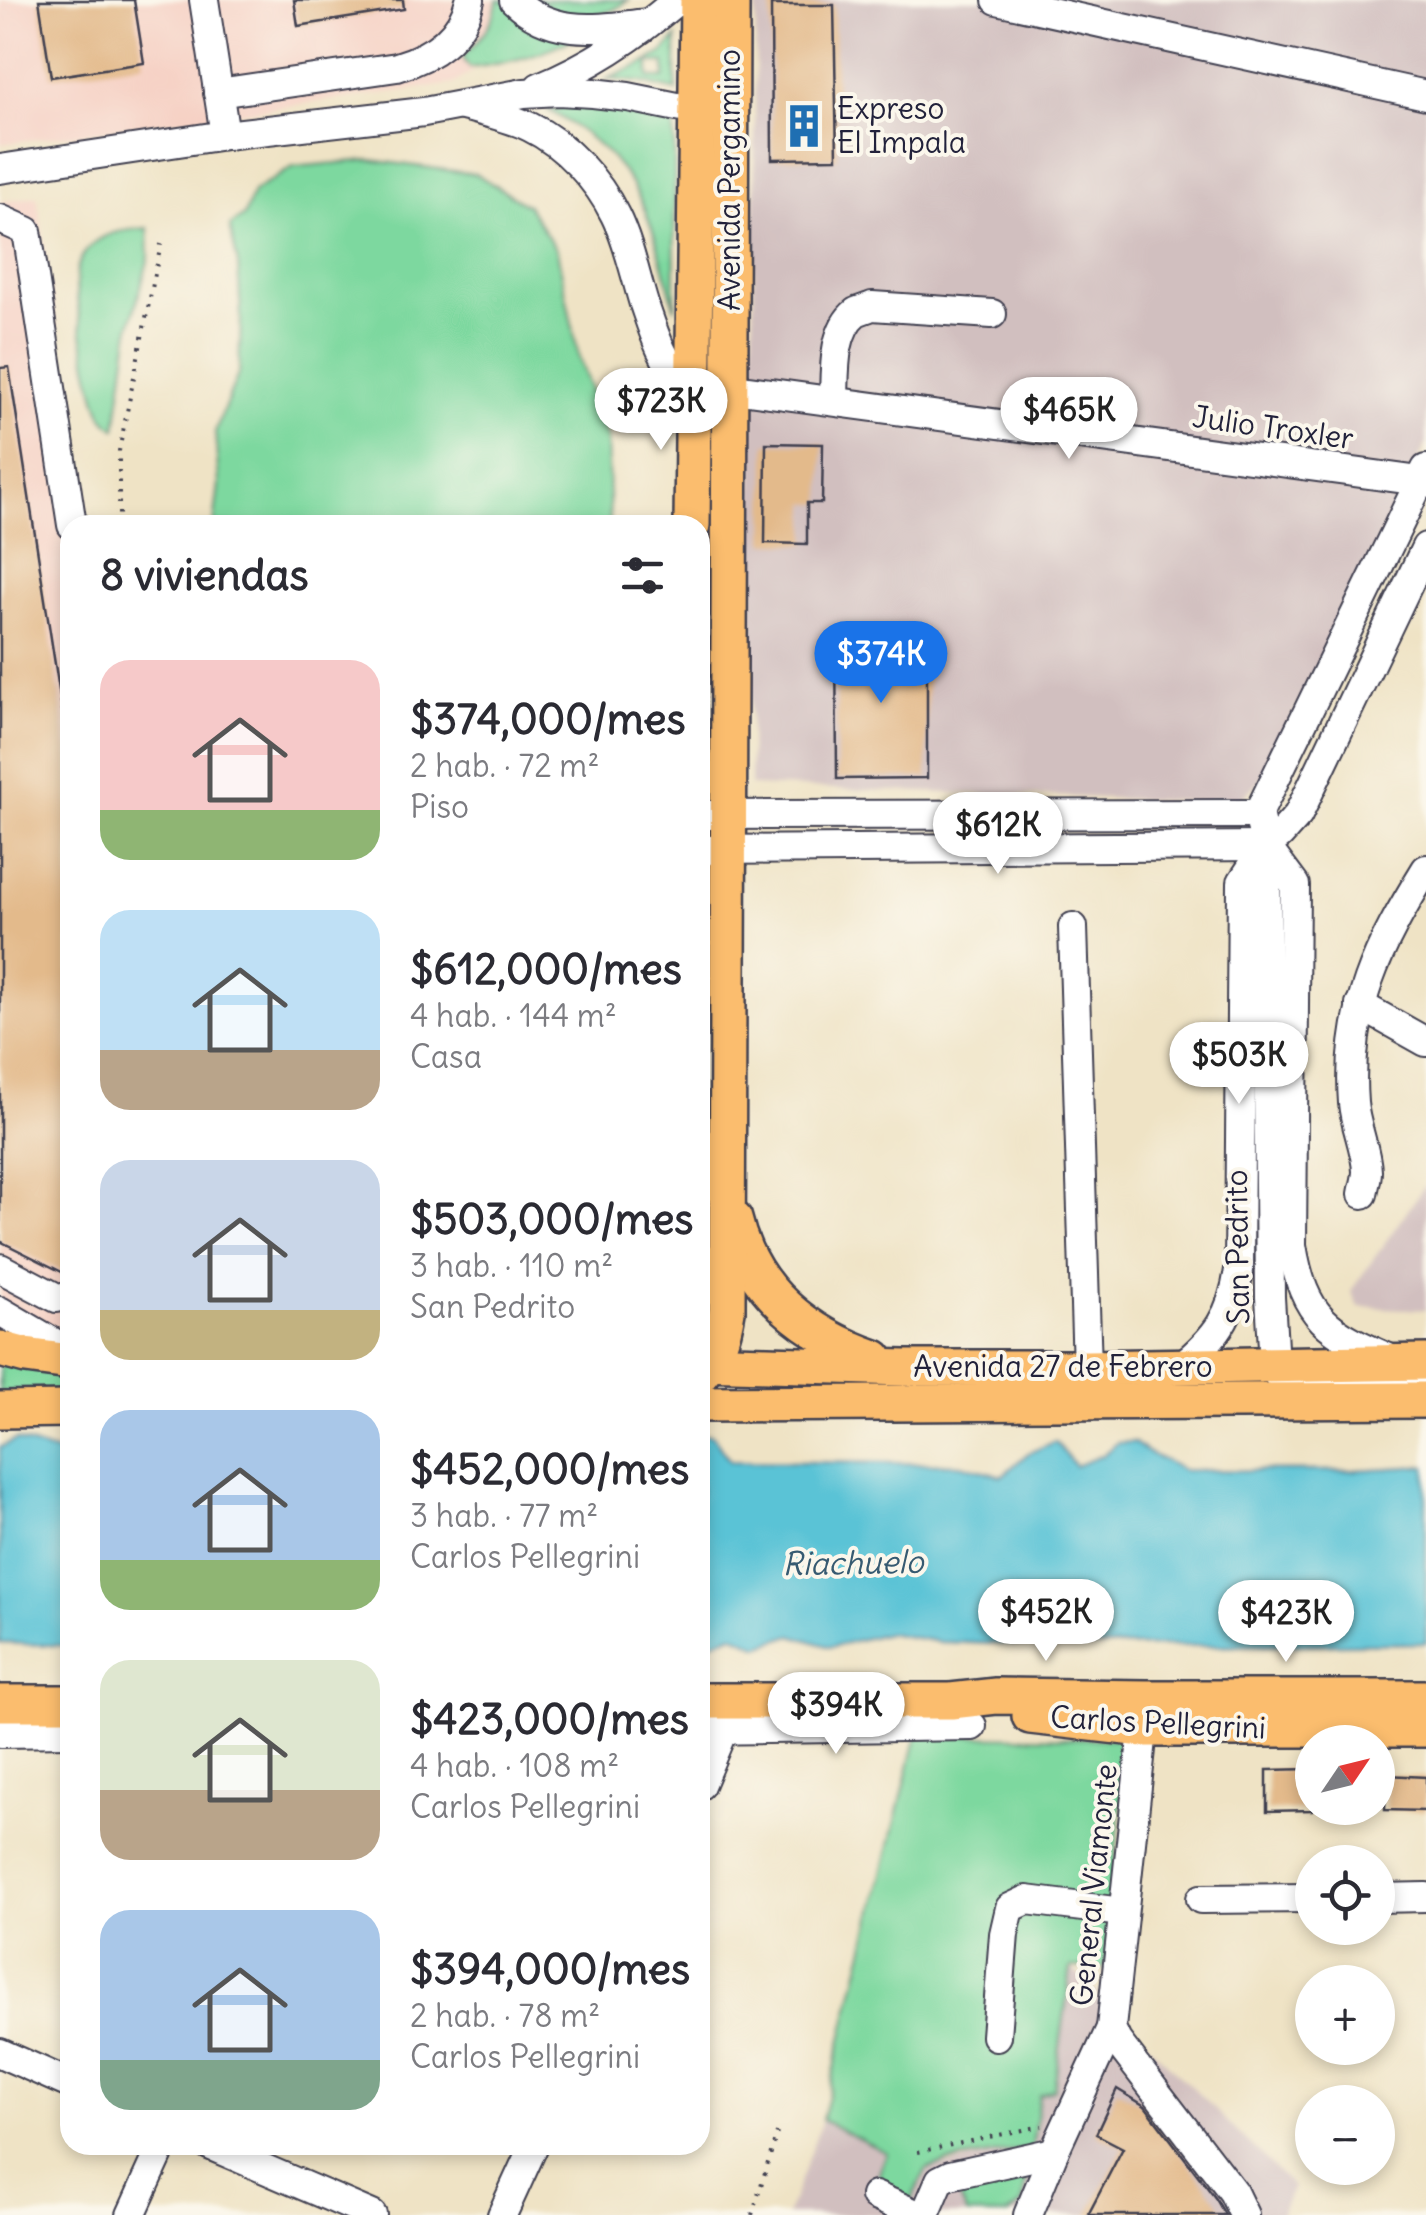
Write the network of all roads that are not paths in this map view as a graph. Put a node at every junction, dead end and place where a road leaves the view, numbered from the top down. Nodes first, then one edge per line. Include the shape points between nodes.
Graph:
1 (204, 0) edge
2 (470, 0) edge
3 (514, 0) edge
4 (677, 0) edge
5 (698, 0) edge
6 (731, 0) edge
7 (996, 0) edge
8 (650, 23) junction
9 (218, 93) junction
10 (524, 94) junction
11 (1426, 94) edge
12 (463, 106) junction
13 (698, 111) junction
14 (225, 135) junction
15 (0, 169) edge
16 (0, 219) edge
17 (992, 314) dead end
18 (712, 384) junction
19 (834, 400) junction
20 (1424, 478) edge
21 (70, 515) edge
22 (693, 515) edge
23 (1426, 546) edge
24 (1258, 814) junction
25 (715, 832) edge
26 (1266, 846) junction
27 (1426, 870) edge
28 (1073, 926) dead end
29 (1360, 1004) junction
30 (1426, 1042) edge
31 (728, 1194) junction
32 (1363, 1194) dead end
33 (0, 1268) edge
34 (56, 1298) dead end
35 (0, 1311) edge
36 (60, 1346) edge
37 (0, 1349) edge
38 (710, 1356) edge
39 (60, 1361) edge
40 (1274, 1364) junction
41 (710, 1366) edge
42 (1180, 1367) junction
43 (905, 1368) junction
44 (1087, 1368) junction
45 (1417, 1368) edge
46 (1426, 1400) edge
47 (710, 1404) edge
48 (60, 1409) edge
49 (0, 1410) edge
50 (1426, 1698) edge
51 (0, 1703) edge
52 (60, 1703) edge
53 (1145, 1714) junction
54 (713, 1715) edge
55 (1426, 1730) edge
56 (60, 1732) edge
57 (0, 1733) edge
58 (1295, 1898) edge
59 (1395, 1898) edge
60 (1426, 1898) edge
61 (1202, 1899) dead end
62 (1122, 1912) junction
63 (1111, 2028) junction
64 (996, 2036) dead end
65 (0, 2053) edge
66 (60, 2080) edge
67 (1050, 2139) junction
68 (158, 2155) edge
69 (232, 2155) edge
70 (529, 2155) edge
71 (875, 2196) dead end
72 (131, 2215) edge
73 (372, 2215) edge
74 (502, 2215) edge
75 (922, 2215) edge
76 (1028, 2215) edge
77 (1244, 2215) edge

1 - 9 street
2 - 9 street via 457,30 415,62
3 - 8 street via 551,25
4 - 8 street
5 - 13 main road, Avenida Pergamino
6 - 18 main road, Avenida Pergamino
7 - 11 street
8 - 10 street
9 - 14 street
10 - 12 street
10 - 13 street via 594,93
12 - 14 street
12 - 18 street via 548,137 599,188 616,217 668,363 682,381
13 - 18 main road, Avenida Pergamino
14 - 15 street
16 - 21 street via 27,231
17 - 19 street via 872,306 857,311 837,350
18 - 19 street, Julio Troxler
18 - 22 main road, Avenida Pergamino
18 - 25 main road, Avenida Pergamino
19 - 20 street, Julio Troxler
20 - 24 street
23 - 26 street, San Pedrito via 1298,815
24 - 25 street
24 - 26 street, San Pedrito
25 - 26 street
25 - 31 main road, Avenida Pergamino
26 - 40 street, San Pedrito
26 - 42 street, San Pedrito via 1242,882 1236,1293 1210,1340
26 - 45 street, San Pedrito via 1296,885 1296,1272 1319,1319 1336,1333
27 - 29 street via 1372,968
28 - 44 street
29 - 30 street
29 - 32 street via 1352,1043 1353,1106 1367,1172
31 - 38 main road, Avenida Pergamino via 726,1312
31 - 43 main road via 752,1265 774,1296 833,1342
33 - 34 street
35 - 36 street
37 - 39 main road
40 - 42 main road, Avenida 27 de Febrero
40 - 45 main road, Avenida 27 de Febrero
41 - 43 main road, Avenida 27 de Febrero
42 - 44 main road, Avenida 27 de Febrero
43 - 44 main road, Avenida 27 de Febrero
46 - 47 main road, Avenida 27 de Febrero
48 - 49 main road
50 - 53 main road, Carlos Pellegrini
51 - 52 main road
53 - 54 main road, Carlos Pellegrini
53 - 55 main road, Carlos Pellegrini
53 - 62 street, General Viamonte
56 - 57 street
58 - 61 street
59 - 60 street
62 - 63 street, General Viamonte
62 - 64 street via 1027,1900 1010,1908
63 - 67 street
63 - 77 street, General Viamonte
65 - 66 street
67 - 75 street via 940,2180
67 - 76 street
68 - 72 street
69 - 73 street
70 - 74 street
71 - 75 street

